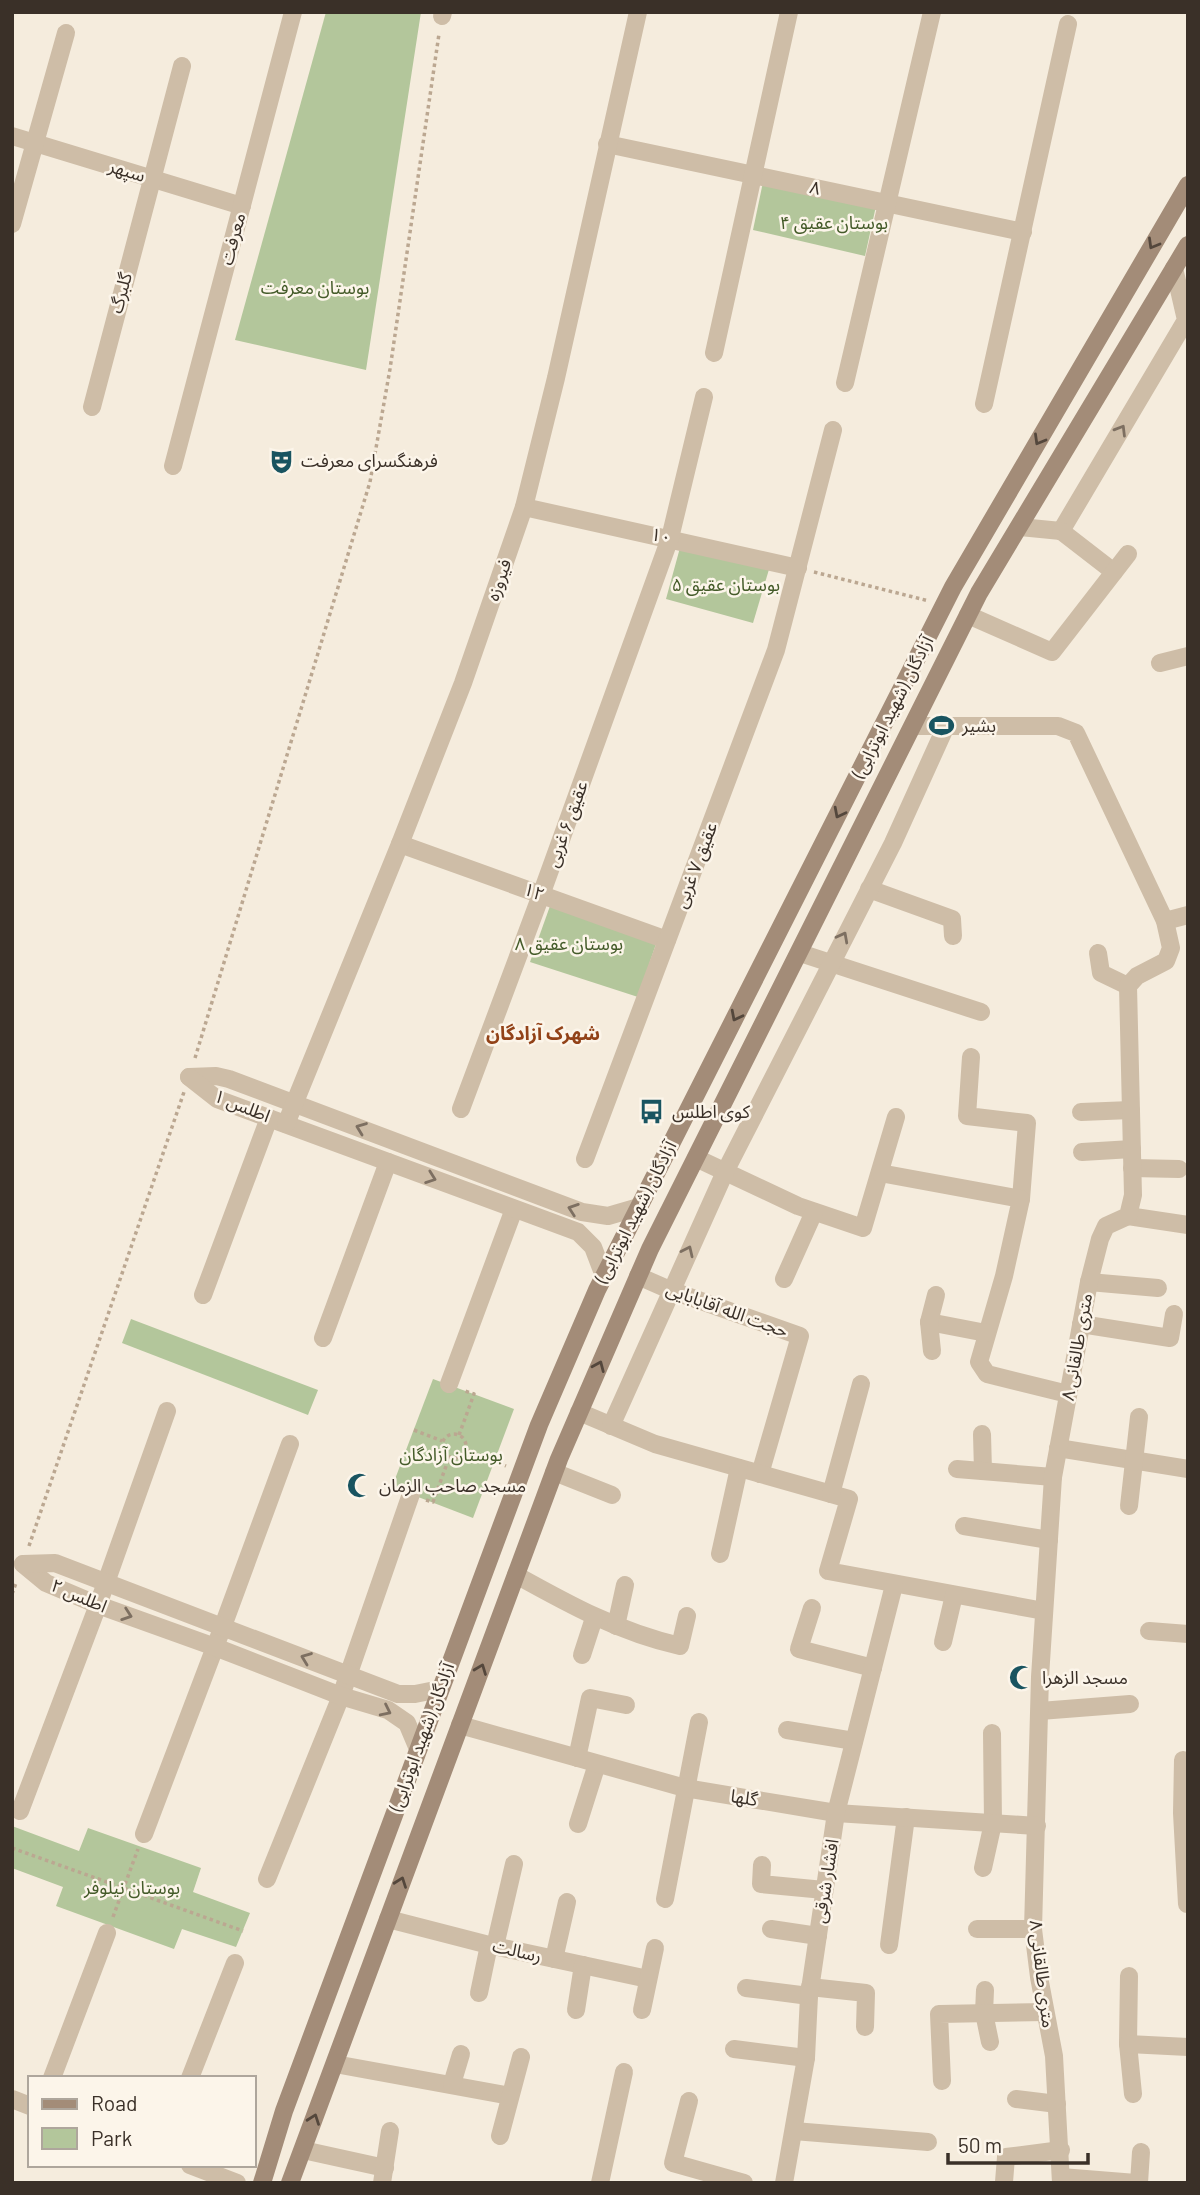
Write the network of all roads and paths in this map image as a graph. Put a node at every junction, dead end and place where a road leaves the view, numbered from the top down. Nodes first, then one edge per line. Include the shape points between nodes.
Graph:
1 (293, 12) edge
2 (638, 12) edge
3 (789, 12) edge
4 (932, 12) edge
5 (442, 14) edge
6 (1069, 24) dead end
7 (66, 33) dead end
8 (182, 66) dead end
9 (12, 136) edge
10 (34, 142) junction
11 (607, 144) junction
12 (752, 175) junction
13 (151, 178) junction
14 (1188, 185) edge
15 (886, 203) junction
16 (242, 206) junction
17 (12, 224) edge
18 (1023, 232) junction
19 (1188, 245) edge
20 (1174, 268) junction
21 (714, 353) dead end
22 (845, 383) dead end
23 (704, 397) dead end
24 (984, 404) dead end
25 (92, 407) dead end
26 (833, 430) dead end
27 (173, 466) dead end
28 (524, 507) junction
29 (1020, 527) junction
30 (1061, 531) junction
31 (670, 538) junction
32 (1128, 554) dead end
33 (798, 568) junction
34 (1114, 572) junction
35 (945, 605) junction
36 (968, 615) junction
37 (1188, 656) edge
38 (1160, 663) dead end
39 (913, 726) junction
40 (946, 726) junction
41 (400, 844) junction
42 (869, 889) junction
43 (541, 895) junction
44 (1188, 915) edge
45 (1165, 921) junction
46 (953, 936) dead end
47 (667, 940) junction
48 (800, 953) junction
49 (1098, 953) dead end
50 (830, 963) junction
51 (1128, 986) junction
52 (981, 1012) dead end
53 (971, 1057) dead end
54 (189, 1077) junction
55 (294, 1103) junction
56 (461, 1109) dead end
57 (1131, 1110) junction
58 (1081, 1112) dead end
59 (896, 1117) dead end
60 (278, 1121) junction
61 (1132, 1149) junction
62 (1082, 1152) dead end
63 (696, 1158) junction
64 (585, 1159) dead end
65 (388, 1163) junction
66 (1132, 1168) junction
67 (1179, 1169) dead end
68 (724, 1172) junction
69 (880, 1173) junction
70 (1021, 1199) junction
71 (639, 1207) junction
72 (514, 1209) junction
73 (814, 1212) junction
74 (1128, 1216) junction
75 (1188, 1225) edge
76 (604, 1276) junction
77 (638, 1276) junction
78 (784, 1279) dead end
79 (1089, 1282) junction
80 (1158, 1289) dead end
81 (670, 1290) junction
82 (203, 1295) dead end
83 (936, 1295) dead end
84 (1174, 1314) dead end
85 (929, 1322) junction
86 (1081, 1324) junction
87 (986, 1333) junction
88 (323, 1338) dead end
89 (932, 1351) dead end
90 (449, 1384) dead end
91 (861, 1384) dead end
92 (474, 1394) dead end
93 (1068, 1394) junction
94 (167, 1411) dead end
95 (579, 1412) junction
96 (1139, 1417) dead end
97 (611, 1426) junction
98 (414, 1430) dead end
99 (982, 1434) dead end
100 (459, 1435) junction
101 (442, 1441) junction
102 (290, 1444) dead end
103 (1058, 1448) junction
104 (530, 1449) junction
105 (466, 1450) junction
106 (449, 1458) junction
107 (494, 1461) dead end
108 (1135, 1461) junction
109 (557, 1466) junction
110 (739, 1468) junction
111 (957, 1469) dead end
112 (1188, 1469) edge
113 (983, 1471) junction
114 (760, 1474) junction
115 (1053, 1477) junction
116 (411, 1494) dead end
117 (831, 1494) junction
118 (612, 1495) dead end
119 (433, 1502) dead end
120 (1129, 1506) dead end
121 (964, 1526) dead end
122 (1049, 1540) junction
123 (720, 1554) dead end
124 (23, 1564) junction
125 (516, 1575) junction
126 (107, 1581) junction
127 (625, 1585) dead end
128 (894, 1585) junction
129 (12, 1594) edge
130 (954, 1595) junction
131 (98, 1605) junction
132 (812, 1608) dead end
133 (1044, 1611) junction
134 (687, 1616) dead end
135 (594, 1618) junction
136 (223, 1626) junction
137 (616, 1626) junction
138 (1149, 1631) dead end
139 (1188, 1634) edge
140 (943, 1642) dead end
141 (215, 1647) junction
142 (582, 1655) dead end
143 (873, 1668) junction
144 (348, 1674) junction
145 (440, 1689) junction
146 (341, 1696) junction
147 (1130, 1704) dead end
148 (626, 1705) dead end
149 (1040, 1711) junction
150 (699, 1722) dead end
151 (460, 1725) junction
152 (787, 1730) dead end
153 (992, 1733) dead end
154 (853, 1741) junction
155 (418, 1749) junction
156 (578, 1758) junction
157 (1183, 1760) dead end
158 (597, 1763) junction
159 (685, 1788) junction
160 (20, 1811) dead end
161 (836, 1813) junction
162 (1185, 1813) edge
163 (906, 1817) junction
164 (993, 1823) junction
165 (578, 1824) dead end
166 (1037, 1826) junction
167 (144, 1834) joint
168 (12, 1848) edge
169 (514, 1864) dead end
170 (762, 1865) dead end
171 (983, 1868) dead end
172 (267, 1879) dead end
173 (124, 1888) junction
174 (824, 1890) junction
175 (665, 1899) dead end
176 (566, 1902) dead end
177 (1187, 1904) edge
178 (388, 1919) junction
179 (771, 1928) dead end
180 (977, 1929) dead end
181 (1033, 1929) junction
182 (243, 1931) dead end
183 (107, 1933) joint
184 (818, 1936) junction
185 (492, 1945) junction
186 (889, 1945) dead end
187 (655, 1948) dead end
188 (554, 1959) junction
189 (235, 1962) dead end
190 (583, 1965) junction
191 (1129, 1976) dead end
192 (648, 1979) junction
193 (746, 1989) dead end
194 (985, 1990) dead end
195 (810, 1991) junction
196 (479, 1993) dead end
197 (576, 2010) dead end
198 (642, 2010) dead end
199 (1045, 2012) junction
200 (985, 2013) junction
201 (865, 2027) dead end
202 (990, 2042) dead end
203 (1128, 2044) junction
204 (1188, 2047) edge
205 (734, 2049) dead end
206 (461, 2054) dead end
207 (521, 2057) dead end
208 (806, 2058) junction
209 (335, 2064) junction
210 (624, 2072) dead end
211 (53, 2076) edge
212 (191, 2076) edge
213 (942, 2081) dead end
214 (452, 2084) junction
215 (1133, 2094) dead end
216 (510, 2096) junction
217 (1016, 2099) dead end
218 (689, 2101) dead end
219 (1057, 2104) junction
220 (390, 2131) dead end
221 (794, 2131) junction
222 (500, 2136) dead end
223 (928, 2142) dead end
224 (303, 2150) junction
225 (1061, 2150) junction
226 (1141, 2152) dead end
227 (195, 2167) edge
228 (383, 2175) edge
229 (1061, 2180) edge
230 (1004, 2182) edge
231 (237, 2183) edge
232 (262, 2183) edge
233 (290, 2183) edge
234 (600, 2183) edge
235 (744, 2183) edge
236 (784, 2183) edge
237 (1138, 2183) edge

1 - 16 street, معرفت
2 - 11 street, فیروزه
3 - 12 street
4 - 15 street
5 - 54 path via 370,481
6 - 18 street
7 - 10 street
8 - 13 street, گلبرگ
9 - 10 street, سپهر
10 - 13 street, سپهر
10 - 17 street
11 - 12 street, ۸
11 - 28 street, فیروزه
12 - 15 street, ۸
12 - 21 street
13 - 16 street, سپهر
13 - 25 street, گلبرگ
14 -> 35 main road, آزادگان (شهید ابوترابی)
15 - 18 street, ۸
15 - 22 street
16 - 27 street, معرفت
18 - 24 street
19 - 20 main road, آزادگان (شهید ابوترابی)
20 - 29 main road, آزادگان (شهید ابوترابی)
30 -> 20 street via 1186,320
23 - 31 street, عقیق ۶ غربی
26 - 33 street, عقیق ۷ غربی
28 - 31 street, ۱۰
28 - 41 street, فیروزه via 463,683
29 - 30 street
29 - 36 main road, آزادگان (شهید ابوترابی)
30 - 34 street
31 - 33 street, ۱۰
31 - 43 street, عقیق ۶ غربی
32 - 34 street
33 - 35 path
33 - 47 street, عقیق ۷ غربی via 776,650
34 - 36 street via 1052,652
35 -> 71 main road, آزادگان (شهید ابوترابی)
36 - 39 main road, آزادگان (شهید ابوترابی)
37 - 38 street
39 - 40 street
39 - 48 main road, آزادگان (شهید ابوترابی)
40 - 42 street
40 - 45 street via 1058,726 1076,733
41 - 43 street, ۱۲
41 - 55 street, فیروزه
42 - 46 street via 952,919
50 -> 42 street
43 - 47 street, ۱۲
43 - 56 street, عقیق ۶ غربی
44 - 45 street
45 - 51 street via 1171,948 1166,961
47 - 64 street, عقیق ۷ غربی
48 - 50 street
48 - 63 main road, آزادگان (شهید ابوترابی)
49 - 51 street via 1101,973
50 - 52 street
50 - 68 street
51 - 57 street
53 - 70 street via 967,1116 1027,1123
54 - 55 street, اطلس ۱ via 229,1079
54 - 60 street, اطلس ۱ via 217,1099
54 - 124 path
55 - 60 street, فیروزه
71 -> 55 street, اطلس ۱ via 608,1216 582,1212
57 - 58 street
57 - 61 street
59 - 69 street
60 - 65 street, اطلس ۱
60 - 82 street, فیروزه
61 - 62 street
61 - 66 street
63 - 68 street
63 - 77 main road, آزادگان (شهید ابوترابی)
65 -> 72 street, اطلس ۱
65 - 88 street
66 - 67 street
66 - 74 street
68 - 73 street
81 -> 68 street
69 - 70 street
69 - 73 street via 863,1228
70 - 87 street
71 - 76 main road, آزادگان (شهید ابوترابی)
72 - 76 street, اطلس ۱ via 579,1232 593,1247
72 - 90 street
73 - 78 street
74 - 75 street
74 - 79 street, ۸ متری طالقانی via 1106,1226
76 - 104 main road, آزادگان (شهید ابوترابی)
77 - 81 street, حجت الله آقابابایی
95 -> 77 main road, آزادگان (شهید ابوترابی)
79 - 80 street
79 - 86 street, ۸ متری طالقانی
81 - 97 street
81 - 114 street, حجت الله آقابابایی via 800,1336
83 - 85 street
84 - 86 street via 1170,1338
85 - 87 street
85 - 89 street
86 - 93 street, ۸ متری طالقانی
87 - 93 street via 979,1362 987,1374
91 - 117 street
92 - 100 path
93 - 103 street, ۸ متری طالقانی
94 - 126 street
95 - 97 street
95 - 109 main road, آزادگان (شهید ابوترابی)
96 - 108 street
97 - 110 street
98 - 101 path
99 - 113 street
100 - 101 path via 448,1435
100 - 105 path
101 - 106 path via 443,1453
102 - 136 street
103 - 108 street
103 - 115 street, ۸ متری طالقانی
104 - 109 main road
104 - 145 main road, آزادگان (شهید ابوترابی)
105 - 106 path via 458,1458
105 - 107 path
106 - 119 path
108 - 112 street
108 - 120 street
109 - 118 street
109 - 125 main road, آزادگان (شهید ابوترابی)
110 - 114 street
110 - 123 street
111 - 113 street
113 - 115 street
114 - 117 street
115 - 122 street, ۸ متری طالقانی
116 - 144 street
117 - 128 street via 849,1500 828,1571
121 - 122 street
122 - 133 street, ۸ متری طالقانی
124 - 126 street, اطلس ۲ via 55,1563
124 - 129 path
124 - 131 street, اطلس ۲ via 46,1583
125 - 135 street
151 -> 125 main road, آزادگان (شهید ابوترابی)
126 - 131 street
126 - 136 street, اطلس ۲
127 - 137 street
128 - 130 street
128 - 143 street, افشار شرقی
130 - 133 street
130 - 140 street
131 -> 141 street, اطلس ۲
131 - 160 street
132 - 143 street via 800,1649
133 - 149 street, ۸ متری طالقانی
134 - 137 street via 680,1646
135 - 137 street
135 - 142 street
136 - 141 street
144 -> 136 street, اطلس ۲
138 - 139 street
141 - 146 street, اطلس ۲
141 - 167 street
143 - 154 street, افشار شرقی
144 - 145 street, اطلس ۲ via 398,1694
144 - 146 street
145 - 155 main road, آزادگان (شهید ابوترابی)
146 -> 155 street, اطلس ۲ via 388,1710 407,1723
146 - 172 street
147 - 149 street
148 - 156 street via 590,1699
149 - 166 street, ۸ متری طالقانی
150 - 159 street
151 - 156 street, گلها
178 -> 151 main road, آزادگان (شهید ابوترابی)
152 - 154 street
153 - 164 street
154 - 161 street, افشار شرقی
155 - 232 main road, آزادگان (شهید ابوترابی) via 284,2111
156 - 158 street, گلها
157 - 162 street
158 - 159 street, گلها
158 - 165 street
159 - 161 street, گلها
159 - 175 street
161 - 163 street, گلها
161 - 174 street, افشار شرقی
162 - 177 street
163 - 164 street, گلها
163 - 186 street
164 - 166 street, گلها
164 - 171 street
166 - 181 street, ۸ متری طالقانی
167 - 173 path
168 - 173 path
169 - 185 street
170 - 174 street via 761,1884
173 - 182 path
173 - 183 path
174 - 184 street, افشار شرقی
176 - 188 street
178 - 185 street, رسالت
178 - 209 main road, آزادگان (شهید ابوترابی)
179 - 184 street
180 - 181 street
181 - 199 street, ۸ متری طالقانی
183 - 211 street
184 - 195 street, افشار شرقی
185 - 188 street, رسالت
185 - 196 street
187 - 192 street
188 - 190 street, رسالت
189 - 212 street
190 - 192 street, رسالت
190 - 197 street
191 - 203 street
192 - 198 street
193 - 195 street
194 - 200 street
195 - 201 street via 866,1993
195 - 208 street, افشار شرقی
199 - 200 street
199 - 219 street, ۸ متری طالقانی
200 - 202 street
200 - 213 street via 939,2014
203 - 204 street
203 - 215 street
205 - 208 street
206 - 214 street
207 - 216 street
208 - 221 street, افشار شرقی
209 - 214 street
224 -> 209 main road, آزادگان (شهید ابوترابی)
210 - 234 street
214 - 216 street
216 - 222 street
217 - 219 street
218 - 235 street via 673,2163
219 - 225 street, ۸ متری طالقانی
220 - 228 street
221 - 223 street
221 - 236 street, افشار شرقی
224 - 228 street
224 - 233 main road, آزادگان (شهید ابوترابی)
225 - 229 street, ۸ متری طالقانی
225 - 230 street via 1006,2157
226 - 237 street
227 - 231 street
229 - 237 street

